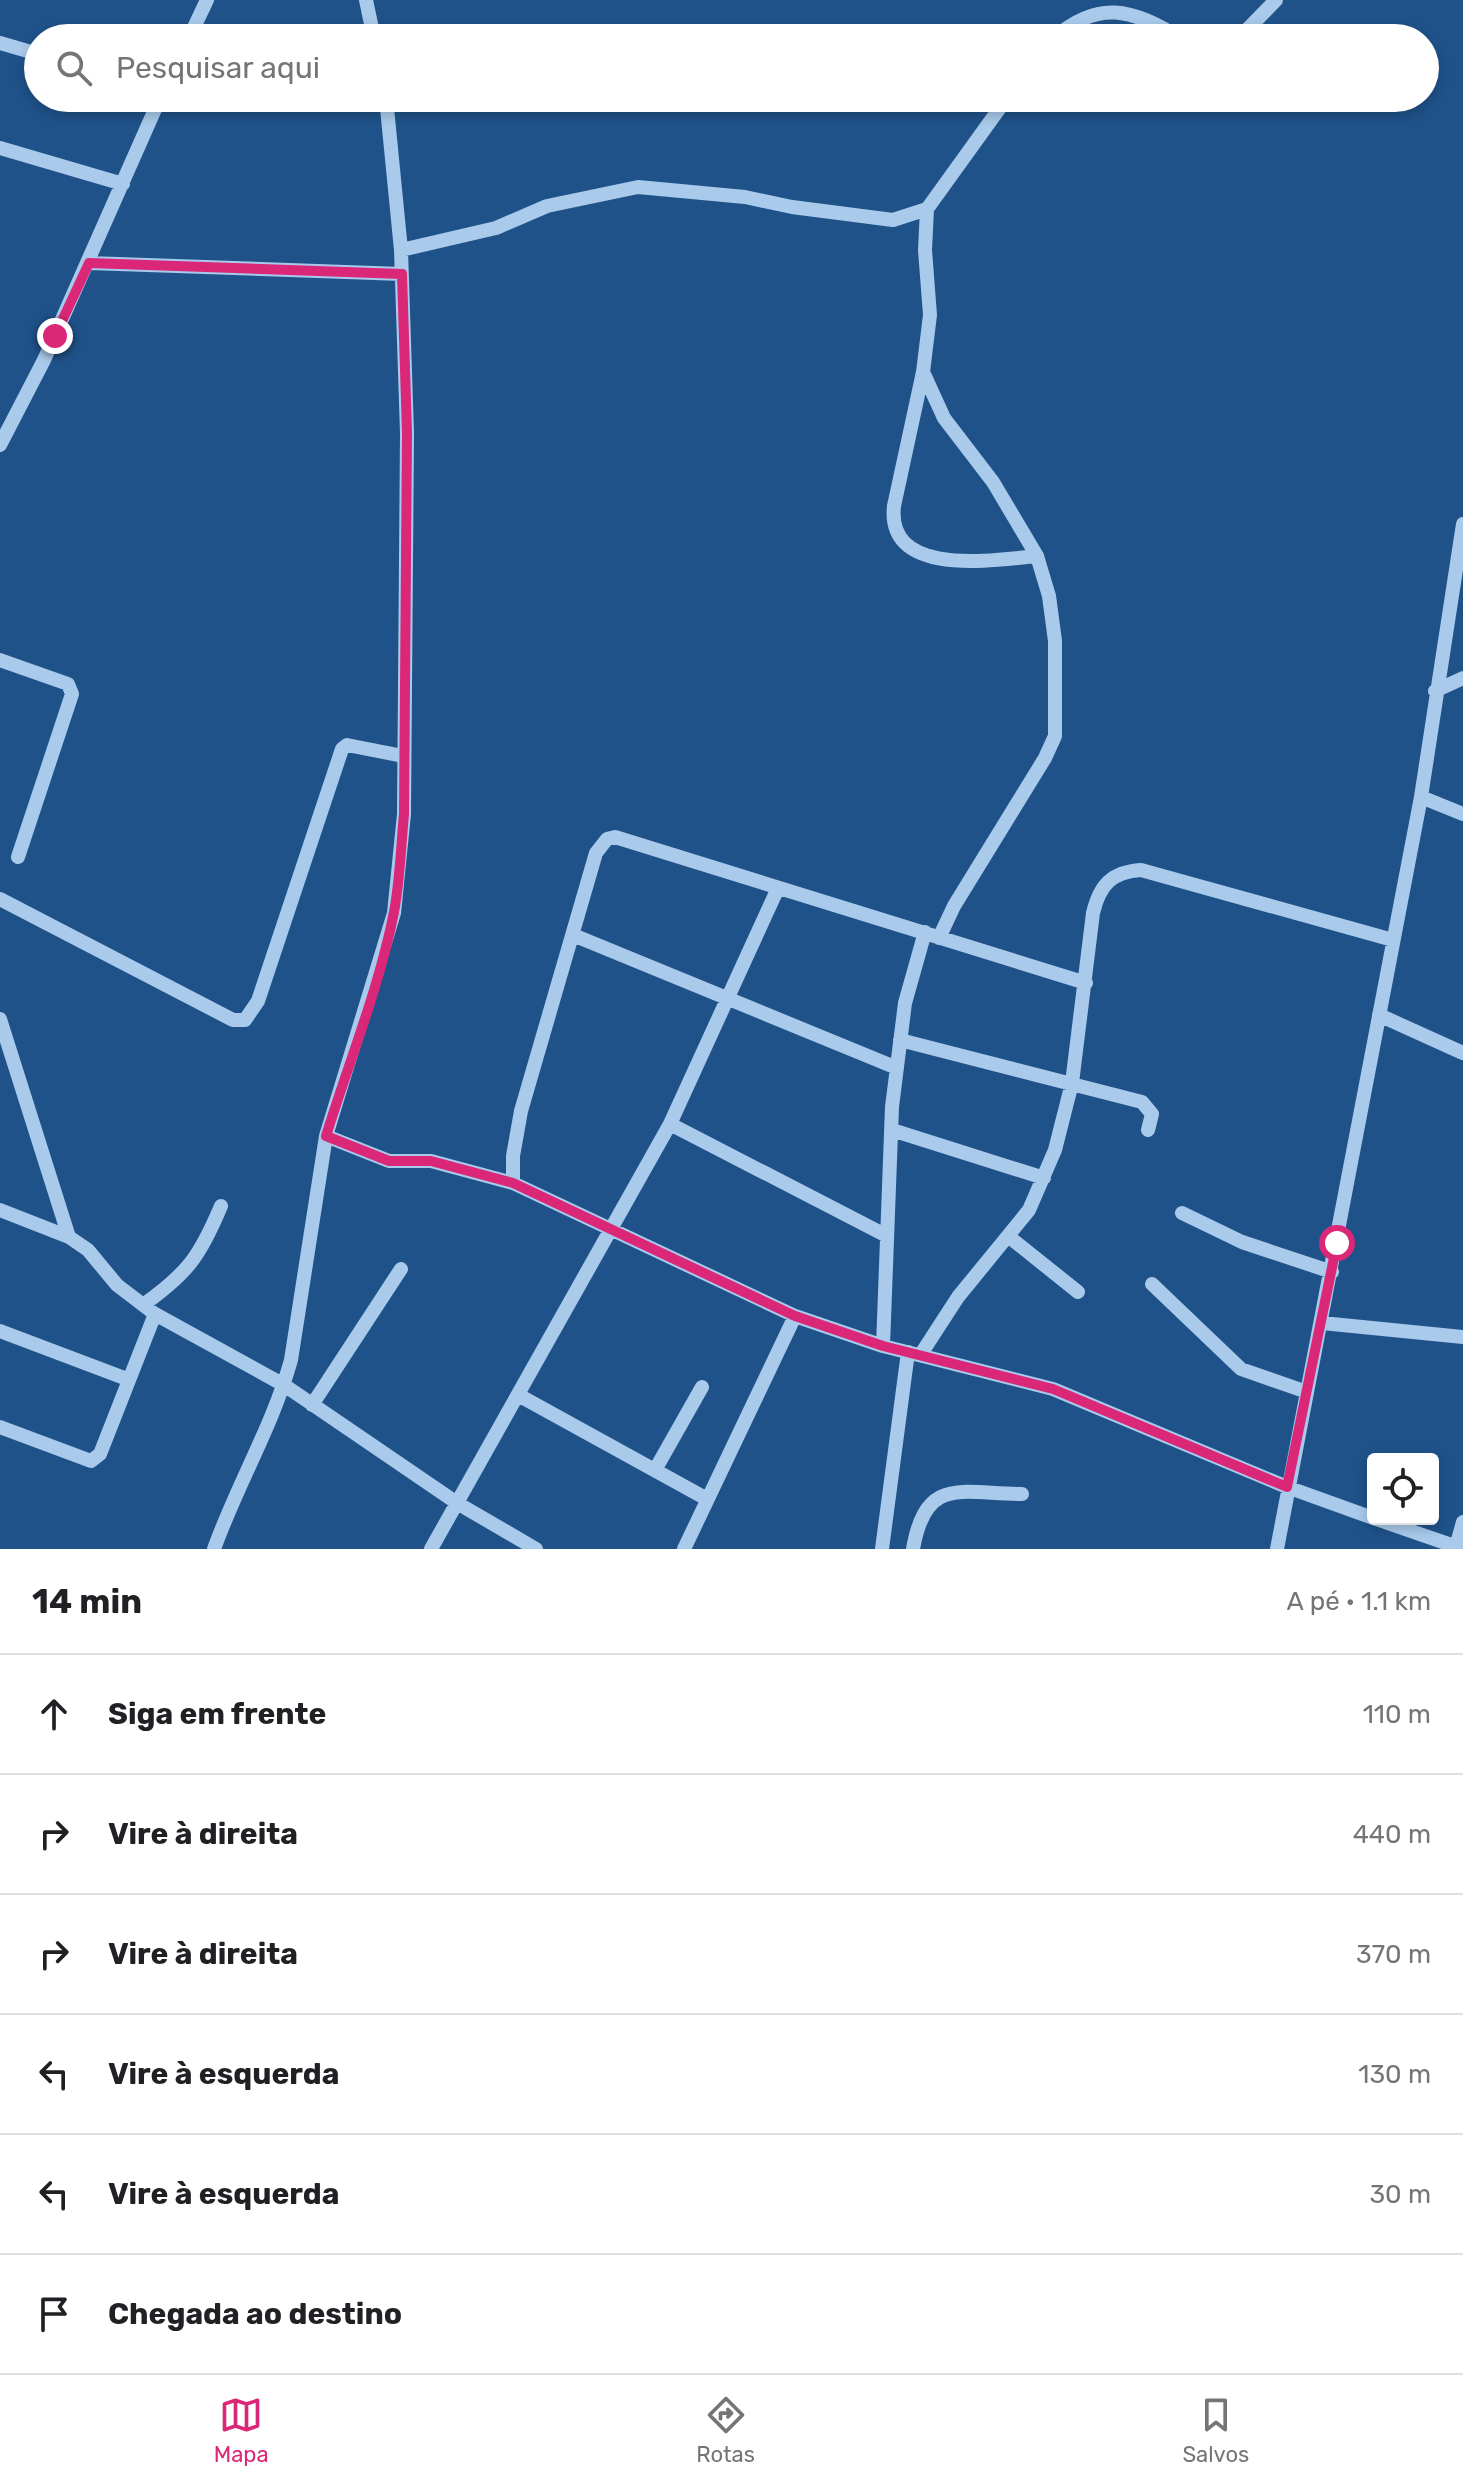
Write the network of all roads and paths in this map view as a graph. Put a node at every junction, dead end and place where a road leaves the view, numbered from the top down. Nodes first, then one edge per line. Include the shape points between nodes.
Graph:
1 (207, 0) edge
2 (366, 0) edge
3 (1276, 0) edge
4 (196, 24) edge
5 (371, 24) edge
6 (1068, 24) edge
7 (1157, 24) edge
8 (1253, 24) edge
9 (0, 43) edge
10 (24, 50) edge
11 (154, 112) edge
12 (387, 112) edge
13 (997, 112) edge
14 (0, 148) edge
15 (123, 184) junction
16 (927, 209) junction
17 (401, 250) junction
18 (89, 263) junction
19 (402, 274) junction
20 (923, 372) junction
21 (0, 445) edge
22 (1463, 524) edge
23 (1037, 556) junction
24 (0, 660) edge
25 (1463, 678) edge
26 (1435, 691) junction
27 (403, 756) junction
28 (1421, 797) junction
29 (1463, 814) edge
30 (18, 857) dead end
31 (778, 888) junction
32 (0, 899) edge
33 (573, 935) junction
34 (932, 935) junction
35 (1393, 940) junction
36 (1086, 983) junction
37 (730, 999) junction
38 (1379, 1015) junction
39 (0, 1019) edge
40 (900, 1040) junction
41 (1460, 1047) edge
42 (897, 1068) junction
43 (1072, 1083) junction
44 (670, 1124) junction
45 (892, 1130) junction
46 (1148, 1130) dead end
47 (326, 1136) junction
48 (1044, 1178) junction
49 (513, 1183) junction
50 (221, 1206) dead end
51 (0, 1210) edge
52 (1182, 1213) dead end
53 (613, 1229) junction
54 (887, 1236) junction
55 (1008, 1236) junction
56 (69, 1237) junction
57 (401, 1269) dead end
58 (1332, 1272) junction
59 (1152, 1284) dead end
60 (1078, 1292) dead end
61 (143, 1305) junction
62 (155, 1314) junction
63 (795, 1316) junction
64 (1322, 1323) junction
65 (0, 1331) edge
66 (1463, 1337) edge
67 (883, 1346) junction
68 (914, 1353) junction
69 (127, 1379) junction
70 (284, 1385) junction
71 (702, 1387) dead end
72 (1307, 1392) junction
73 (520, 1396) junction
74 (312, 1405) junction
75 (0, 1427) edge
76 (655, 1470) junction
77 (1287, 1487) junction
78 (1022, 1494) dead end
79 (707, 1499) junction
80 (457, 1503) junction
81 (1367, 1515) edge
82 (1463, 1522) edge
83 (1394, 1525) edge
84 (1455, 1548) edge
85 (214, 1549) edge
86 (431, 1549) edge
87 (536, 1549) edge
88 (684, 1549) edge
89 (882, 1549) edge
90 (913, 1549) edge
91 (1277, 1549) edge

1 - 4 street
2 - 5 street
3 - 8 street
6 - 7 street via 1081,11 1102,3 1131,8
9 - 10 street
11 - 15 street
12 - 17 street
13 - 16 street
14 - 15 street
15 - 18 street
16 - 17 street via 893,220 638,187 547,206 496,228
16 - 20 street via 930,315
17 - 19 street
18 - 19 street
18 - 21 street
19 - 27 street via 407,433
20 - 23 street via 944,418 993,482
20 - 23 street via 894,506 897,534 928,557 973,563
22 - 26 street
23 - 34 street via 1055,641 1055,736
24 - 30 street via 68,684 72,694
25 - 26 street
26 - 28 street
27 - 32 street via 357,745 342,749 258,1001 245,1020 233,1020
27 - 47 street via 404,814 394,913
28 - 29 street
28 - 35 street
31 - 33 street via 615,837 596,853
31 - 34 street
31 - 37 street
33 - 37 street
33 - 49 street via 521,1111
34 - 36 street
34 - 40 street via 905,1003
35 - 36 street via 1175,878 1121,871 1098,893
35 - 38 street
36 - 43 street
37 - 42 street
37 - 44 street
38 - 41 street
38 - 58 street
39 - 56 street
40 - 42 street
40 - 43 street
42 - 45 street
43 - 46 street via 1142,1102 1152,1114
43 - 48 street
44 - 53 street
44 - 54 street
45 - 48 street
45 - 54 street
47 - 49 street via 389,1161 431,1161
47 - 70 street
48 - 55 street via 1029,1210
49 - 53 street
50 - 61 street via 195,1260
51 - 56 street
52 - 58 street via 1242,1242
53 - 63 street
53 - 73 street
54 - 67 street
55 - 60 street
55 - 68 street
56 - 61 street
57 - 74 street
58 - 64 street
59 - 72 street via 1241,1369
61 - 62 street
62 - 69 street
62 - 70 street
63 - 67 street
63 - 79 street
64 - 66 street
64 - 72 street
65 - 69 street
67 - 68 street
68 - 77 street via 1053,1389
68 - 89 street
69 - 75 street via 100,1454 91,1461
70 - 74 street
70 - 85 street
71 - 76 street
72 - 77 street
73 - 76 street
73 - 80 street
74 - 80 street
76 - 79 street
77 - 81 street
77 - 91 street
78 - 90 street via 941,1494 920,1517
79 - 88 street
80 - 86 street
80 - 87 street
82 - 84 street
83 - 84 street

